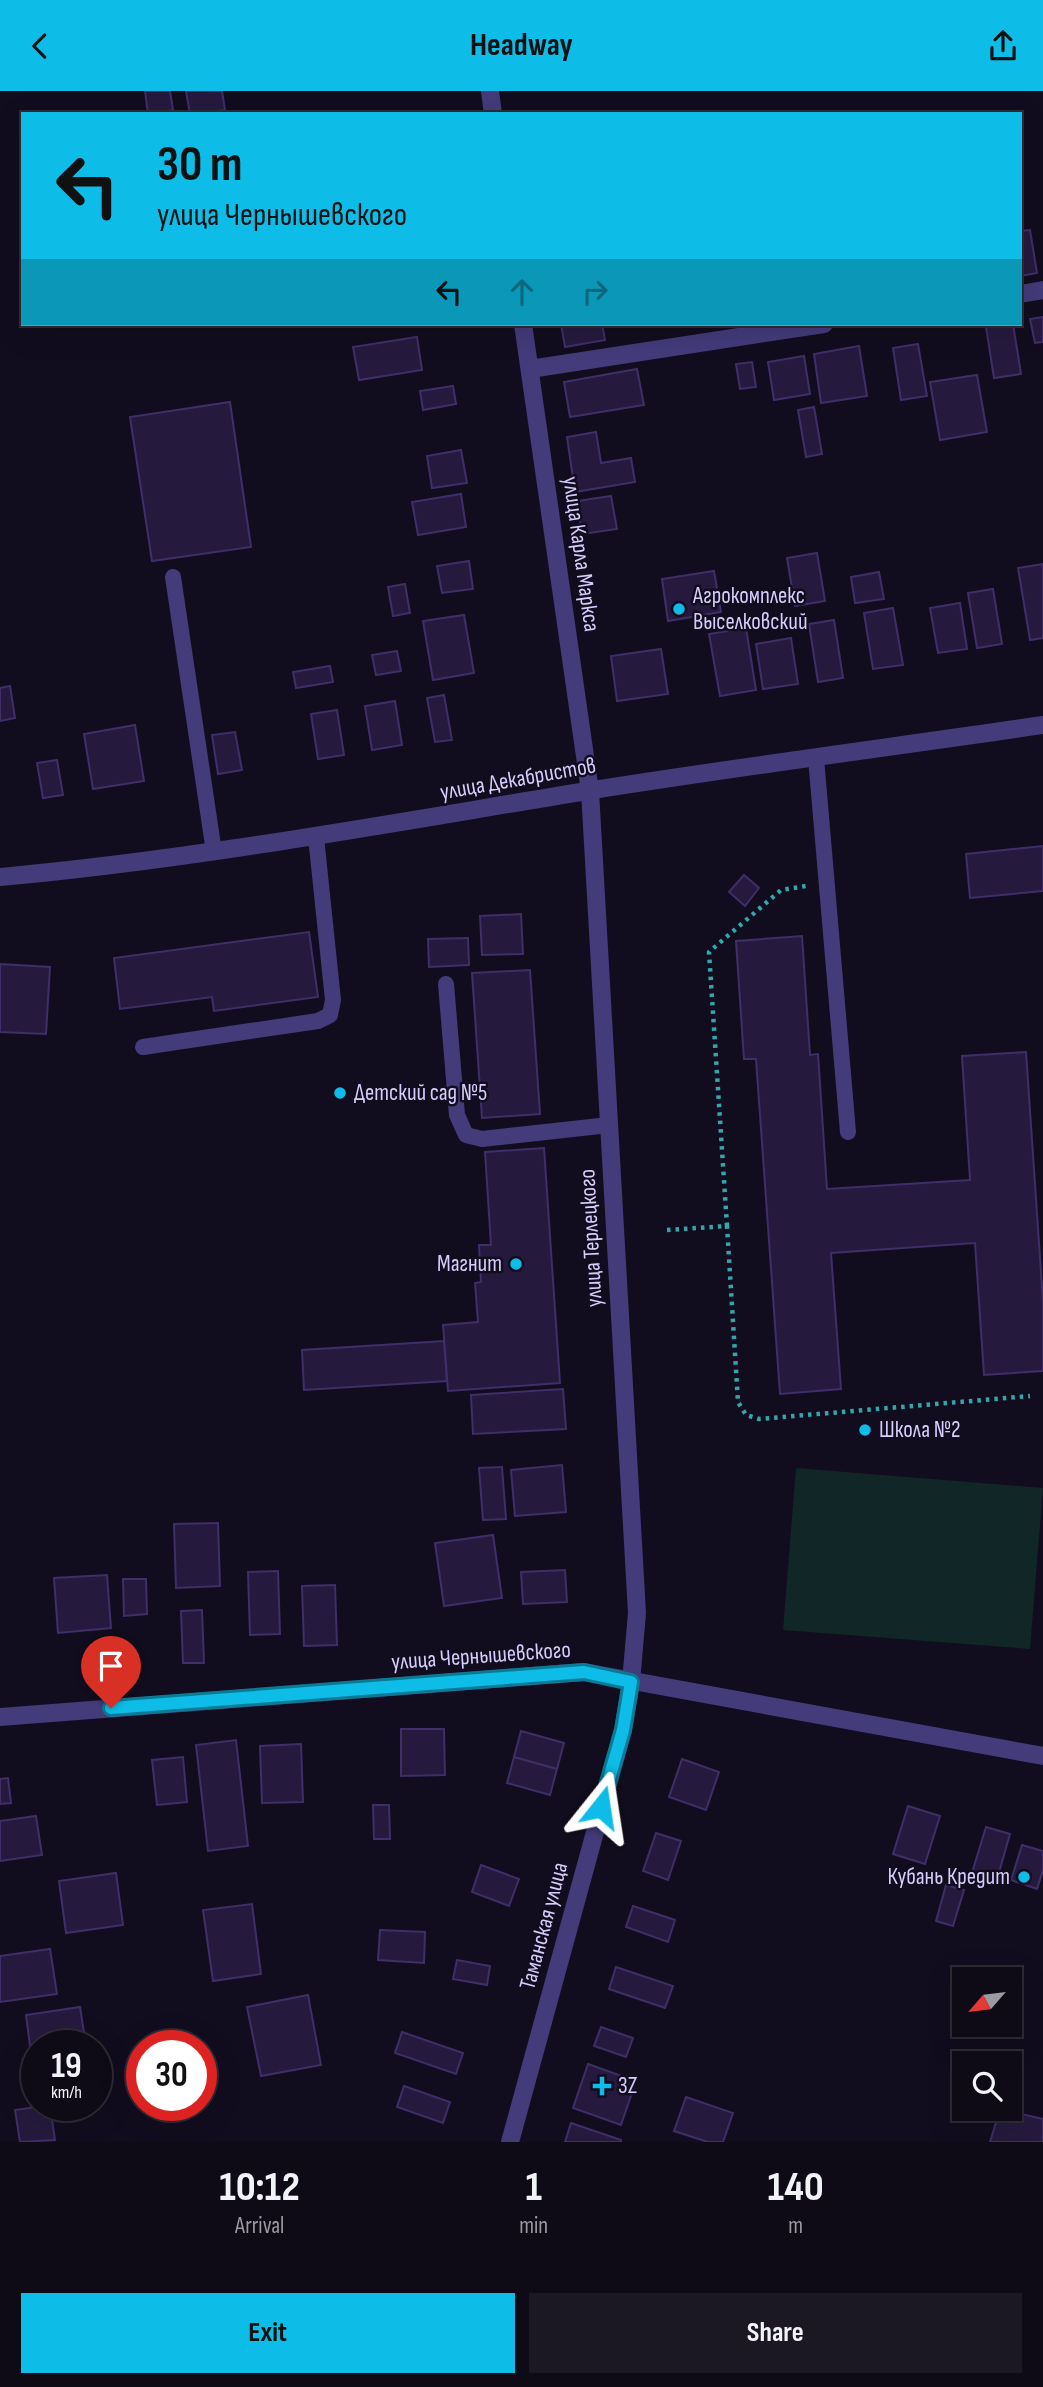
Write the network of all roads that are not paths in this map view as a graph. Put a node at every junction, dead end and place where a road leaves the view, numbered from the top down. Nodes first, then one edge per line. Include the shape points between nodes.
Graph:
1 (490, 91) edge
2 (494, 112) edge
3 (1043, 290) edge
4 (1022, 293) edge
5 (523, 326) edge
6 (811, 326) edge
7 (530, 369) junction
8 (173, 577) dead end
9 (1043, 725) edge
10 (816, 758) junction
11 (590, 791) junction
12 (316, 837) junction
13 (214, 852) junction
14 (0, 877) edge
15 (446, 984) dead end
16 (143, 1047) dead end
17 (609, 1125) junction
18 (848, 1132) dead end
19 (631, 1682) junction
20 (0, 1717) edge
21 (1043, 1756) edge
22 (510, 2142) edge

1 - 2 street
3 - 4 street
5 - 7 street, улица Карла Маркса
6 - 7 street
7 - 11 street, улица Карла Маркса
8 - 13 lane
9 - 10 street, улица Декабристов
10 - 11 street, улица Декабристов
10 - 18 lane
11 - 12 street, улица Декабристов
11 - 17 street, улица Терлецкого
12 - 13 street, улица Декабристов
12 - 16 lane via 333,1000 330,1014 318,1021
13 - 14 street, улица Декабристов
15 - 17 lane via 457,1115 466,1135 482,1139
17 - 19 street, улица Терлецкого via 637,1613
19 - 20 street, улица Чернышевского via 584,1672
19 - 21 street, улица Чернышевского
19 - 22 street, Таманская улица via 623,1730

